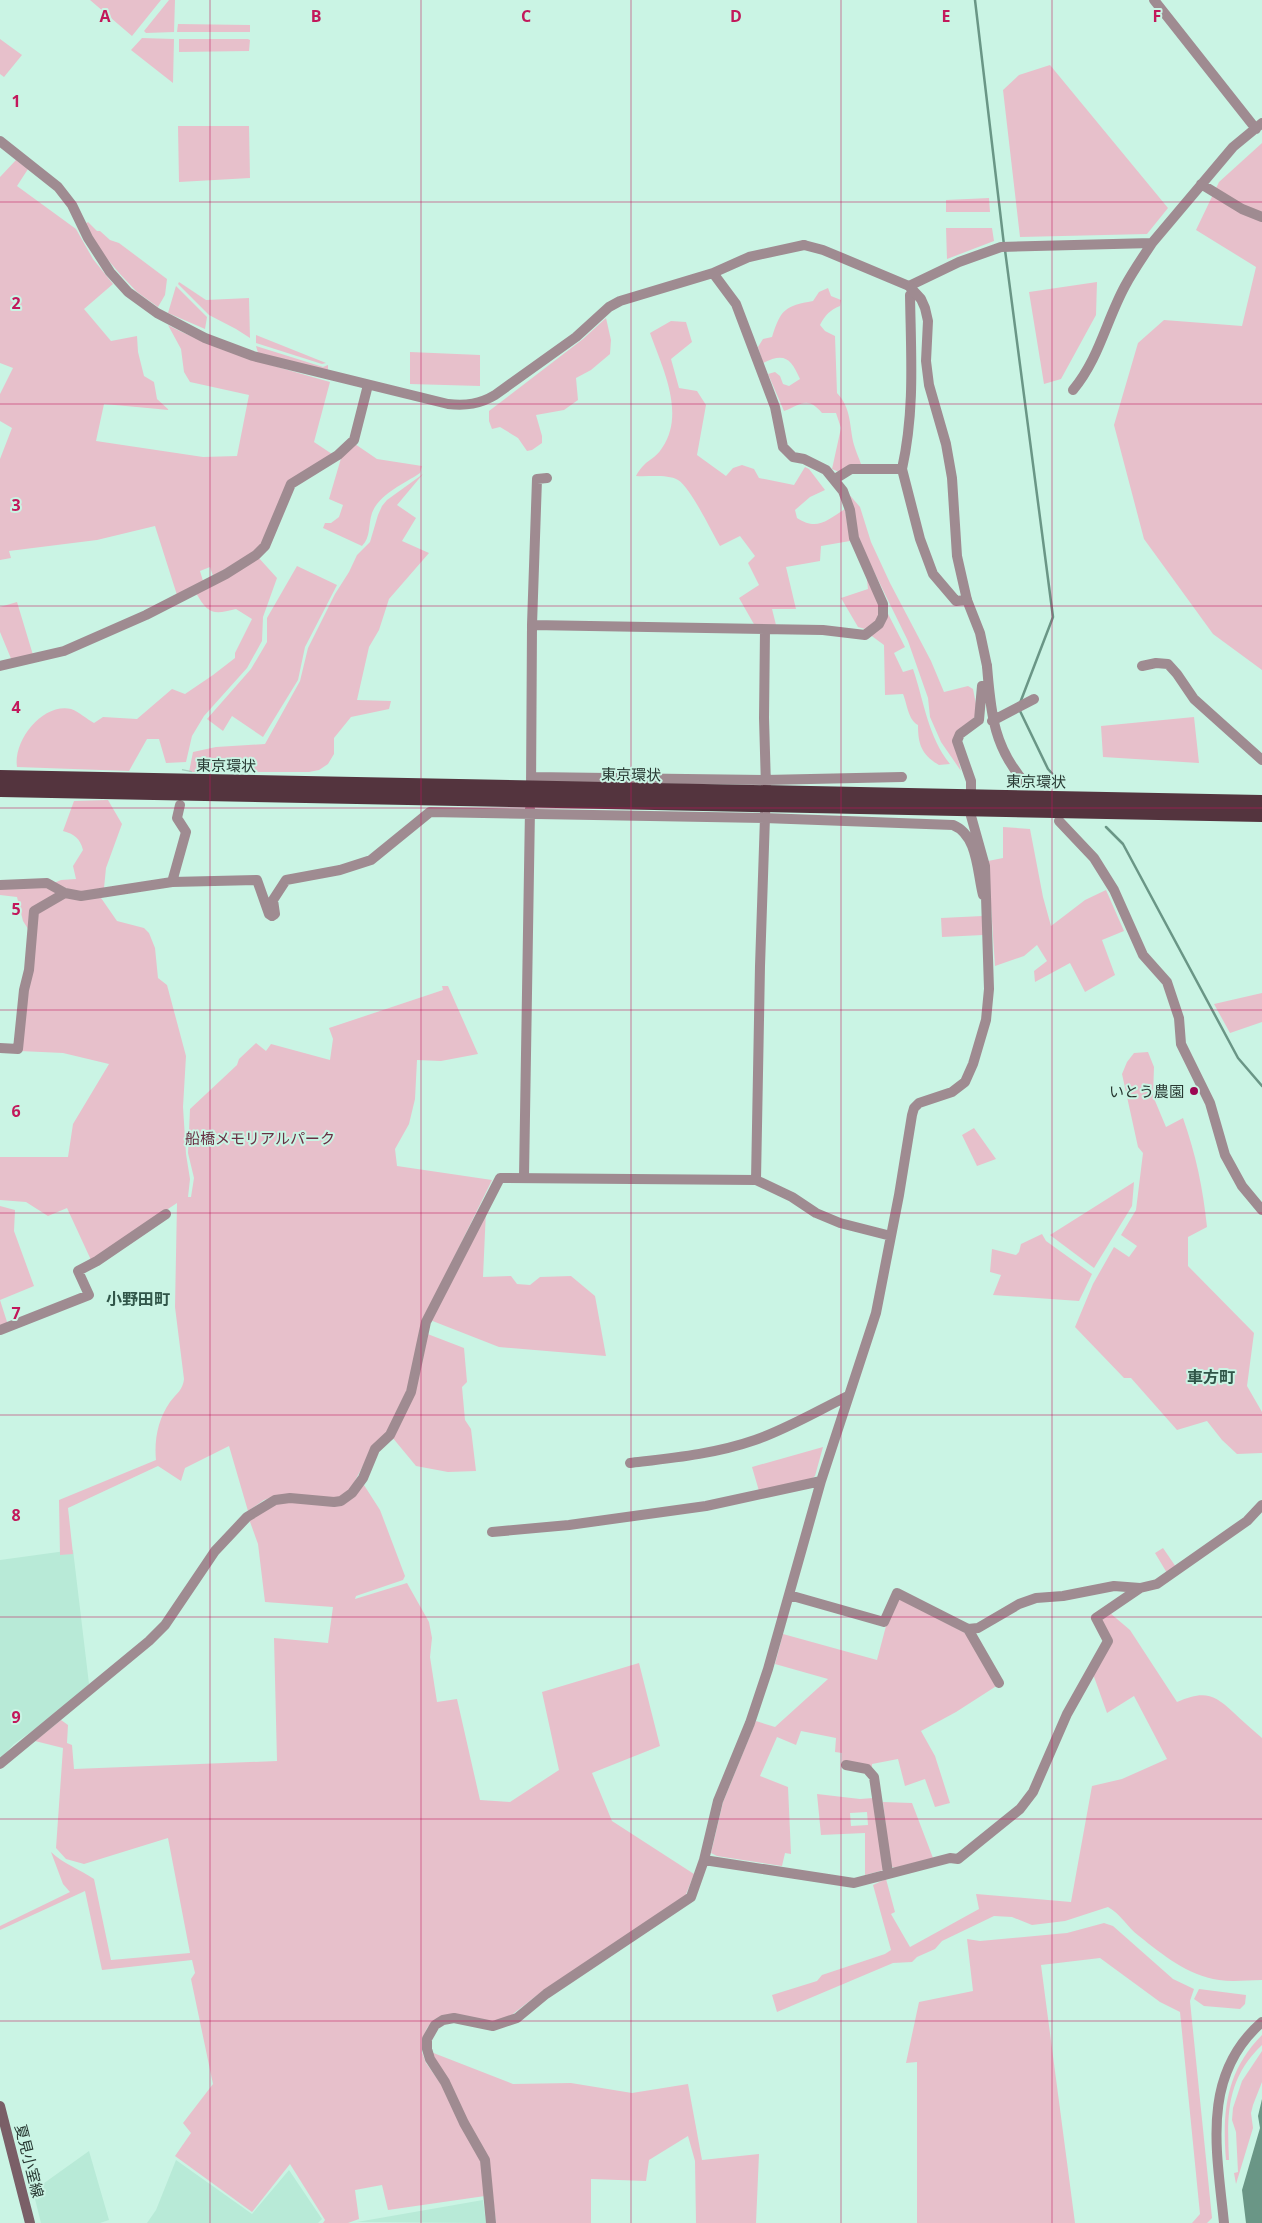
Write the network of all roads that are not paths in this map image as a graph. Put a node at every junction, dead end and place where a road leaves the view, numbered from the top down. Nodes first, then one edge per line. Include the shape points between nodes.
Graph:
1 (1154, 0) edge
2 (1259, 126) edge
3 (0, 141) edge
4 (1201, 184) junction
5 (1262, 217) edge
6 (1152, 243) junction
7 (713, 273) junction
8 (910, 291) junction
9 (913, 374) junction
10 (928, 375) junction
11 (368, 385) junction
12 (1073, 390) dead end
13 (902, 470) junction
14 (547, 478) dead end
15 (835, 479) junction
16 (967, 600) junction
17 (532, 625) junction
18 (765, 630) junction
19 (0, 666) edge
20 (1142, 666) dead end
21 (988, 685) junction
22 (1034, 699) dead end
23 (992, 721) junction
24 (1262, 760) edge
25 (0, 777) edge
26 (902, 777) dead end
27 (1026, 784) dead end
28 (0, 790) edge
29 (530, 795) junction
30 (765, 799) junction
31 (971, 802) junction
32 (1262, 802) edge
33 (180, 805) dead end
34 (1262, 815) edge
35 (1059, 822) dead end
36 (172, 882) junction
37 (0, 884) edge
38 (65, 893) junction
39 (986, 907) junction
40 (0, 1048) edge
41 (524, 1177) junction
42 (756, 1180) junction
43 (1262, 1210) edge
44 (166, 1214) dead end
45 (891, 1236) junction
46 (0, 1330) edge
47 (848, 1396) junction
48 (630, 1463) dead end
49 (821, 1481) junction
50 (1262, 1505) edge
51 (492, 1532) dead end
52 (1140, 1588) junction
53 (789, 1595) junction
54 (968, 1629) junction
55 (999, 1683) dead end
56 (0, 1764) edge
57 (846, 1765) dead end
58 (704, 1860) junction
59 (888, 1874) junction
60 (1262, 2022) edge
61 (0, 2106) edge
62 (30, 2223) edge
63 (491, 2223) edge
64 (1224, 2223) edge

1 - 2 street
2 - 4 street via 1233,147
3 - 11 street via 58,188 72,205 110,272 143,304 205,338 253,356
4 - 5 street
4 - 6 street
6 - 8 street via 1001,247 959,262
6 - 12 street via 1125,286 1099,350
7 - 8 street via 749,257 804,245 823,250
7 - 11 street via 609,307 576,337 483,402 461,406
7 - 15 street via 736,304 775,407 783,446 793,457 826,470
8 - 9 street
8 - 10 street via 921,300 928,321
9 - 10 street
9 - 13 street via 911,418
10 - 16 street via 952,478 957,556
11 - 19 street via 354,440 338,455 291,484 265,546 256,555 146,615 64,651
13 - 15 street via 851,469
13 - 16 street via 933,574 956,601
14 - 17 street via 537,479
15 - 18 street via 843,490 854,538 883,604 883,616 879,624 865,635 823,630
16 - 21 street via 980,633
17 - 18 street
17 - 29 street
18 - 30 street
20 - 24 street via 1168,664 1194,698
21 - 23 street
21 - 31 street via 982,686 979,720 957,739 971,781
22 - 23 street
23 - 27 street via 1013,770
25 - 29 highway, 東京環状
26 - 30 street
28 - 29 highway, 東京環状
29 - 30 highway, 東京環状
29 - 30 street
29 - 36 street via 430,812 371,860 340,870 286,880 273,900 275,914 272,916 257,880
29 - 41 street
30 - 31 highway, 東京環状
30 - 39 street via 953,825 971,842
30 - 42 street
31 - 32 highway, 東京環状
31 - 34 highway, 東京環状
31 - 39 street via 971,816 985,866
33 - 36 street via 177,818 186,832
35 - 43 street via 1094,858 1114,890 1143,955 1167,982 1179,1018 1181,1044 1210,1103 1226,1155 1242,1186
36 - 38 street via 87,896
37 - 38 street via 47,883
38 - 40 street via 34,911 18,1049
39 - 45 street via 989,989 986,1020 964,1082 952,1092 919,1103 914,1108
41 - 42 street
41 - 56 street via 500,1178 426,1322 411,1392 390,1435 375,1449 363,1478 352,1493 334,1502 290,1498 275,1500 248,1517 215,1551 165,1625 149,1641
42 - 45 street via 840,1223
44 - 46 street via 78,1271 89,1295
45 - 47 street via 876,1313
47 - 48 street via 754,1440 731,1447
47 - 49 street
49 - 51 street via 706,1506
49 - 53 street
50 - 52 street via 1247,1521 1170,1576 1157,1584
52 - 54 street via 1114,1586 1036,1598 978,1628
52 - 59 street via 1096,1618 1108,1641 1067,1714 1033,1792 1020,1809 958,1859 950,1858
53 - 54 street via 884,1622 897,1594
53 - 58 street via 750,1723 718,1801
54 - 55 street
57 - 59 street via 867,1769 874,1777
58 - 59 street via 854,1884
58 - 63 street via 691,1897 546,1994 517,2018 493,2026 454,2018 443,2020 431,2031 427,2049 430,2060 445,2082 485,2160
60 - 64 street via 1232,2061 1219,2095 1216,2132
61 - 62 main road, 夏見小室線

